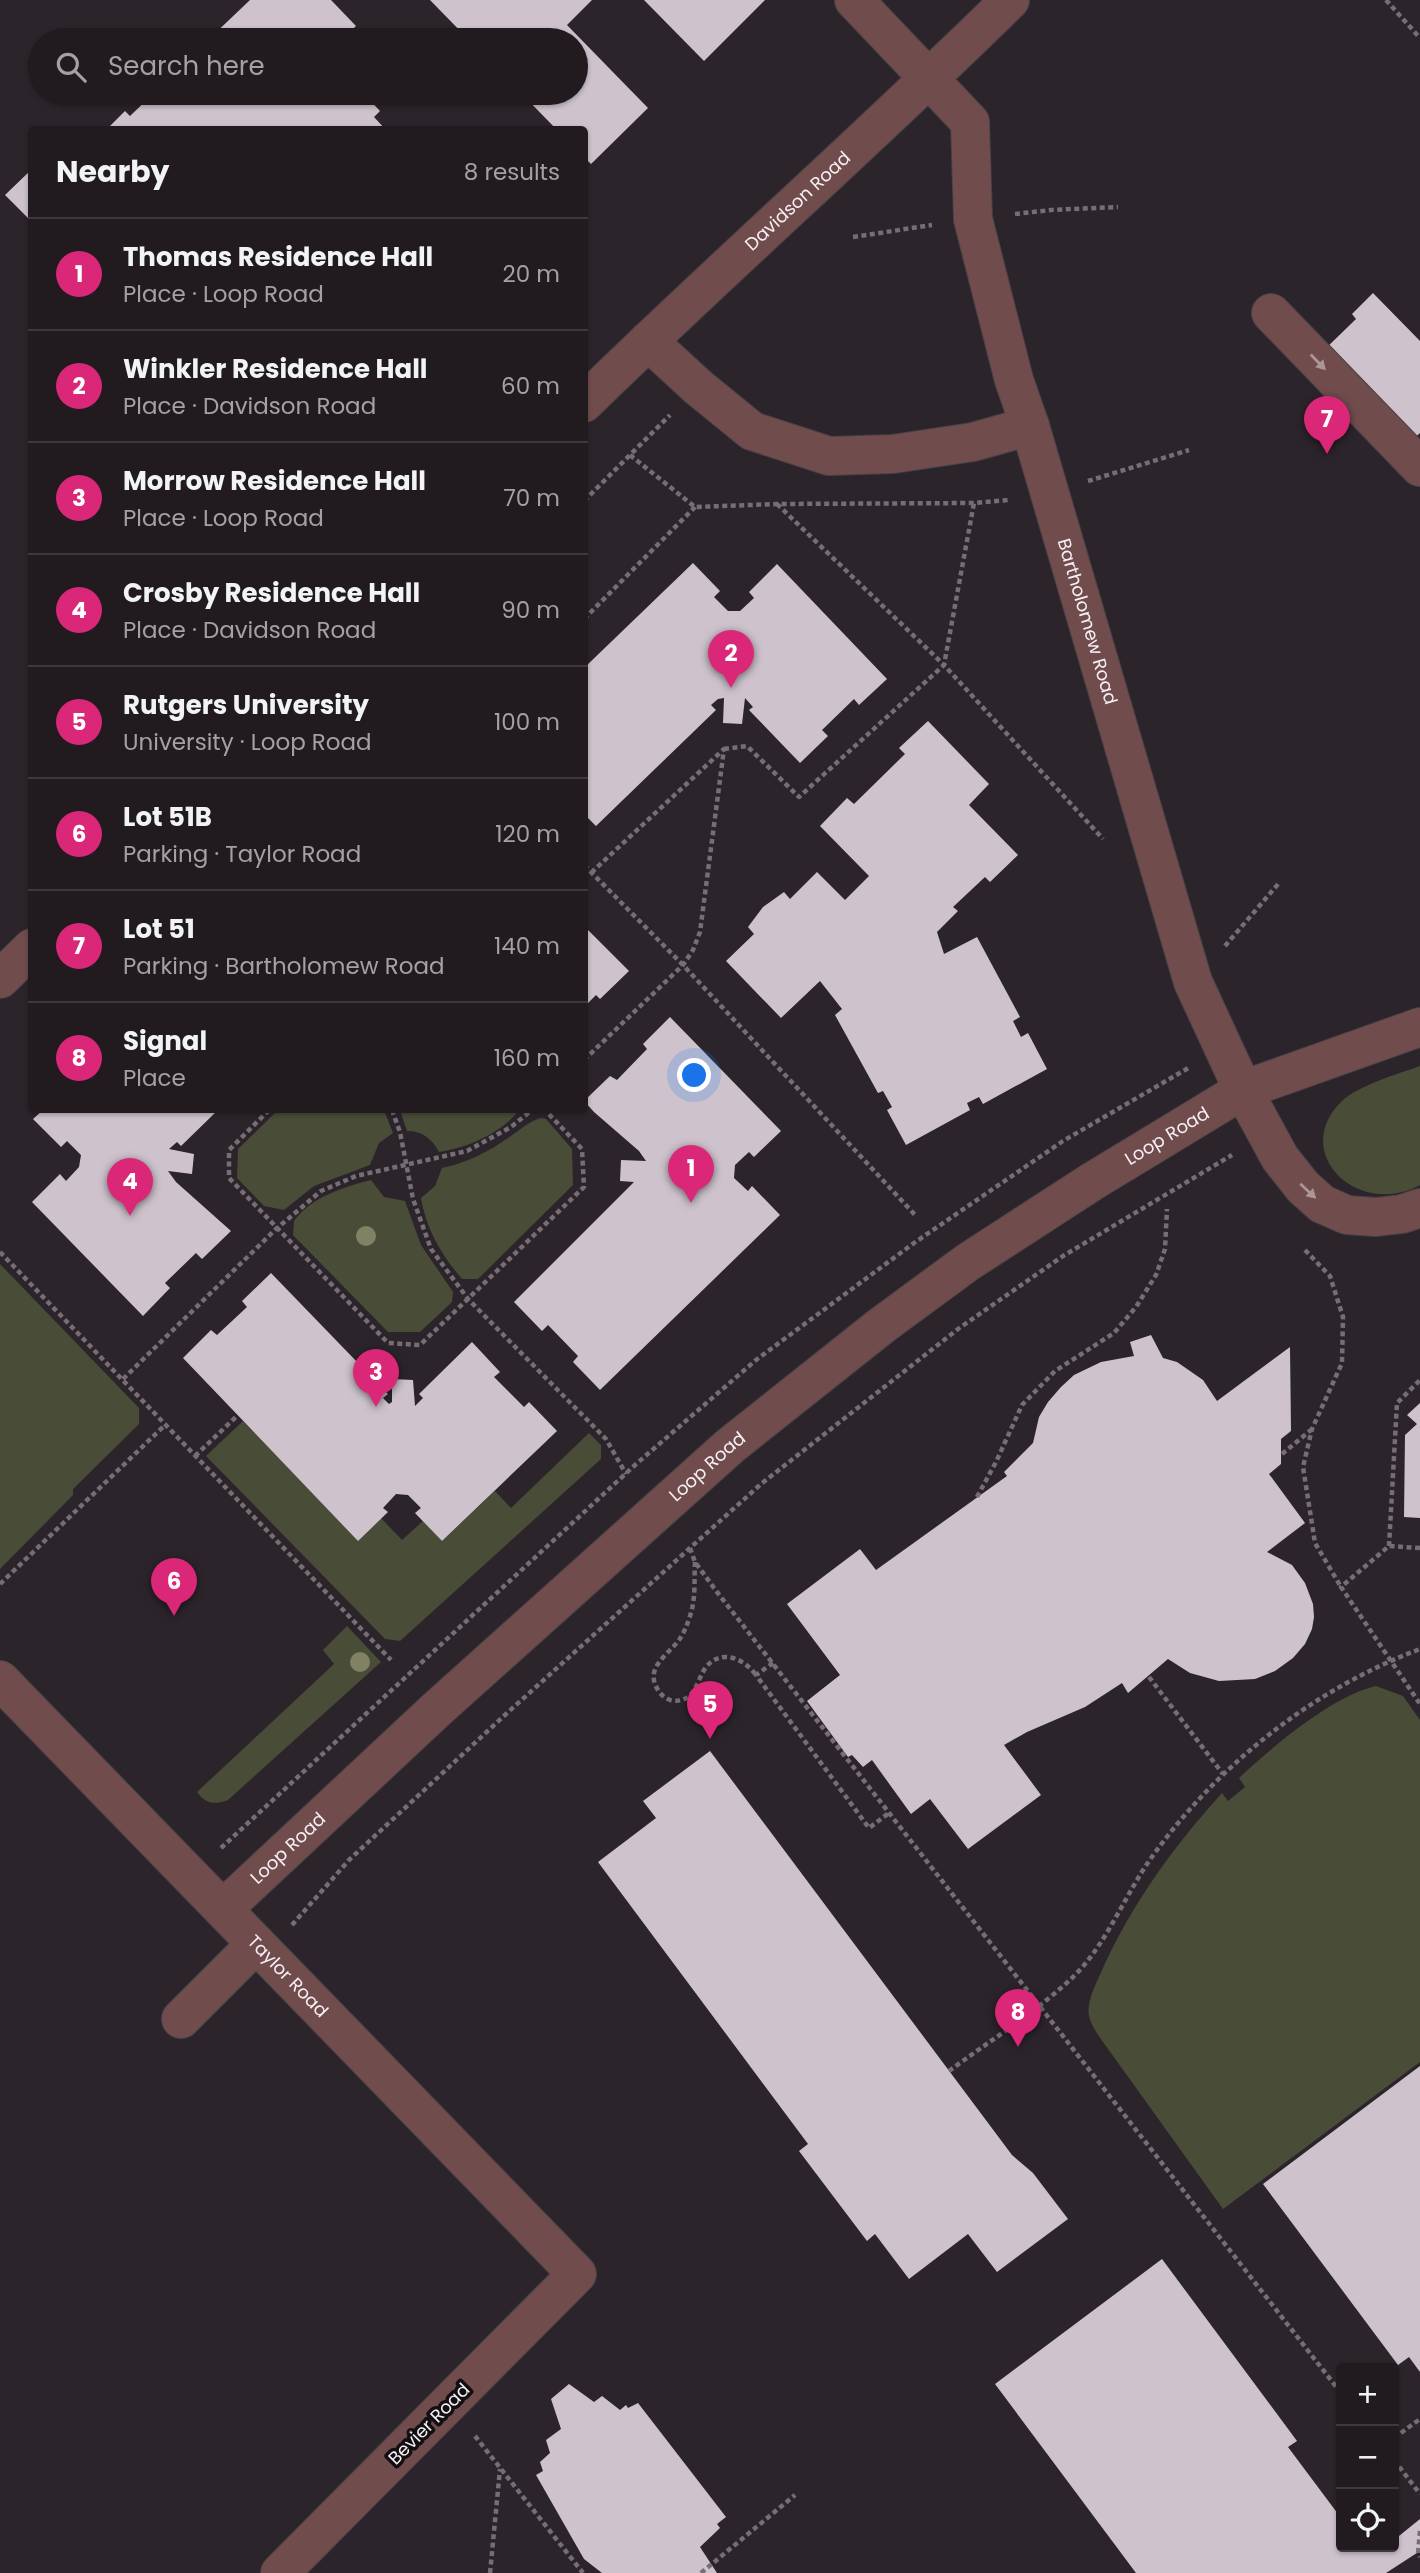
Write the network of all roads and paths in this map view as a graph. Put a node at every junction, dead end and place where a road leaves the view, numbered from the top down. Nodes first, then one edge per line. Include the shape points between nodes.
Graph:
1 (854, 0) edge
2 (1010, 0) edge
3 (1386, 0) edge
4 (1420, 38) edge
5 (930, 79) junction
6 (1118, 207) dead end
7 (1013, 214) dead end
8 (940, 223) dead end
9 (853, 237) dead end
10 (1271, 313) dead end
11 (648, 341) junction
12 (588, 400) edge
13 (675, 411) dead end
14 (1030, 426) junction
15 (1189, 450) dead end
16 (630, 455) junction
17 (1420, 467) edge
18 (1077, 484) dead end
19 (588, 497) edge
20 (1012, 500) dead end
21 (974, 503) junction
22 (777, 504) junction
23 (695, 507) junction
24 (588, 615) edge
25 (944, 665) junction
26 (724, 749) junction
27 (1103, 839) dead end
28 (588, 868) edge
29 (592, 872) junction
30 (1279, 883) dead end
31 (1221, 950) dead end
32 (28, 952) edge
33 (683, 965) junction
34 (0, 979) edge
35 (1420, 1027) edge
36 (588, 1056) edge
37 (1243, 1090) junction
38 (266, 1113) edge
39 (393, 1113) edge
40 (528, 1113) edge
41 (548, 1113) edge
42 (1268, 1136) junction
43 (407, 1165) junction
44 (1420, 1208) edge
45 (1167, 1209) dead end
46 (917, 1217) dead end
47 (276, 1229) junction
48 (1305, 1250) dead end
49 (0, 1252) edge
50 (468, 1298) junction
51 (123, 1379) junction
52 (1420, 1380) edge
53 (238, 1415) dead end
54 (165, 1425) junction
55 (1312, 1429) junction
56 (1282, 1454) dead end
57 (195, 1457) junction
58 (626, 1474) dead end
59 (977, 1497) dead end
60 (1389, 1546) junction
61 (690, 1548) junction
62 (1420, 1548) edge
63 (695, 1562) junction
64 (0, 1584) edge
65 (1341, 1587) junction
66 (1420, 1649) edge
67 (391, 1660) dead end
68 (1390, 1660) junction
69 (773, 1663) junction
70 (756, 1675) junction
71 (1149, 1677) dead end
72 (0, 1680) edge
73 (1420, 1703) edge
74 (1223, 1774) junction
75 (890, 1813) junction
76 (223, 1909) junction
77 (262, 1950) junction
78 (1038, 2005) junction
79 (181, 2019) dead end
80 (949, 2071) dead end
81 (577, 2274) joint
82 (1336, 2387) edge
83 (1420, 2419) edge
84 (468, 2428) dead end
85 (1399, 2434) edge
86 (1399, 2467) edge
87 (500, 2468) junction
88 (1420, 2494) edge
89 (795, 2495) dead end
90 (1420, 2531) edge
91 (1420, 2557) edge
92 (280, 2573) edge
93 (490, 2573) edge
94 (583, 2573) edge
95 (701, 2573) edge

1 - 5 street, Bartholomew Road
2 - 5 street, Davidson Road
3 - 4 path
5 - 11 street, Davidson Road
5 - 14 street, Bartholomew Road via 970,122 973,219
6 - 7 path
8 - 9 path
10 -> 17 street
11 - 12 street, Davidson Road
11 - 14 street via 752,431 829,456 973,442
13 - 16 path
14 - 37 street, Bartholomew Road via 1193,982
15 - 18 path
16 - 19 path
16 - 23 path
20 - 21 path
21 - 22 path
21 - 25 path
22 - 23 path
22 - 25 path
23 - 24 path
25 - 26 path via 799,797 747,746
25 - 27 path
26 - 29 path
26 - 33 path via 700,932
28 - 29 path
29 - 33 path
30 - 31 path
32 - 34 street
33 - 36 path
33 - 46 path
35 - 37 street
37 - 42 street, Bartholomew Road
37 - 76 street, Loop Road via 968,1262 730,1446
38 - 47 path via 229,1150 229,1178
39 - 43 path
40 - 43 path via 467,1151
41 - 50 path via 582,1149 584,1187
42 -> 44 street, Bartholomew Road via 1303,1188 1322,1204 1347,1215 1376,1217
42 - 61 path via 1063,1256 958,1329 761,1484
43 - 47 path via 356,1176 321,1191
43 - 50 path via 413,1199 431,1249
45 - 59 path via 1165,1248 1156,1275 1136,1307 1114,1333 1055,1371 1022,1405
47 - 50 path via 388,1343 420,1345
47 - 51 path
48 - 55 path via 1330,1276 1343,1317 1342,1363
49 - 51 path
50 - 58 path via 606,1439
51 - 54 path
52 - 60 path via 1397,1403
53 - 57 path
54 - 57 path
54 - 64 path
55 - 56 path
55 - 65 path via 1303,1467 1315,1543
57 - 67 path
60 - 62 path
60 - 65 path
61 - 63 path
61 - 77 path via 349,1860
63 - 69 path
63 - 70 path via 690,1617 679,1640 655,1667 655,1686 670,1700 681,1700 697,1688 712,1661 722,1657 742,1660
65 - 68 path
66 - 68 path
68 - 73 path
68 - 74 path via 1276,1728
69 - 70 path
69 - 75 path
70 - 75 path via 869,1828
71 - 74 path
72 - 76 street, Taylor Road
74 - 78 path via 1154,1854 1076,1974
75 - 78 path
76 - 77 street, Taylor Road
77 - 79 street
77 - 81 street, Taylor Road
78 - 80 path
78 - 82 path
81 - 92 street, Bevier Road
83 - 85 path
84 - 87 path
86 - 88 path
87 - 93 path
87 - 94 path
89 - 95 path
90 - 91 path

